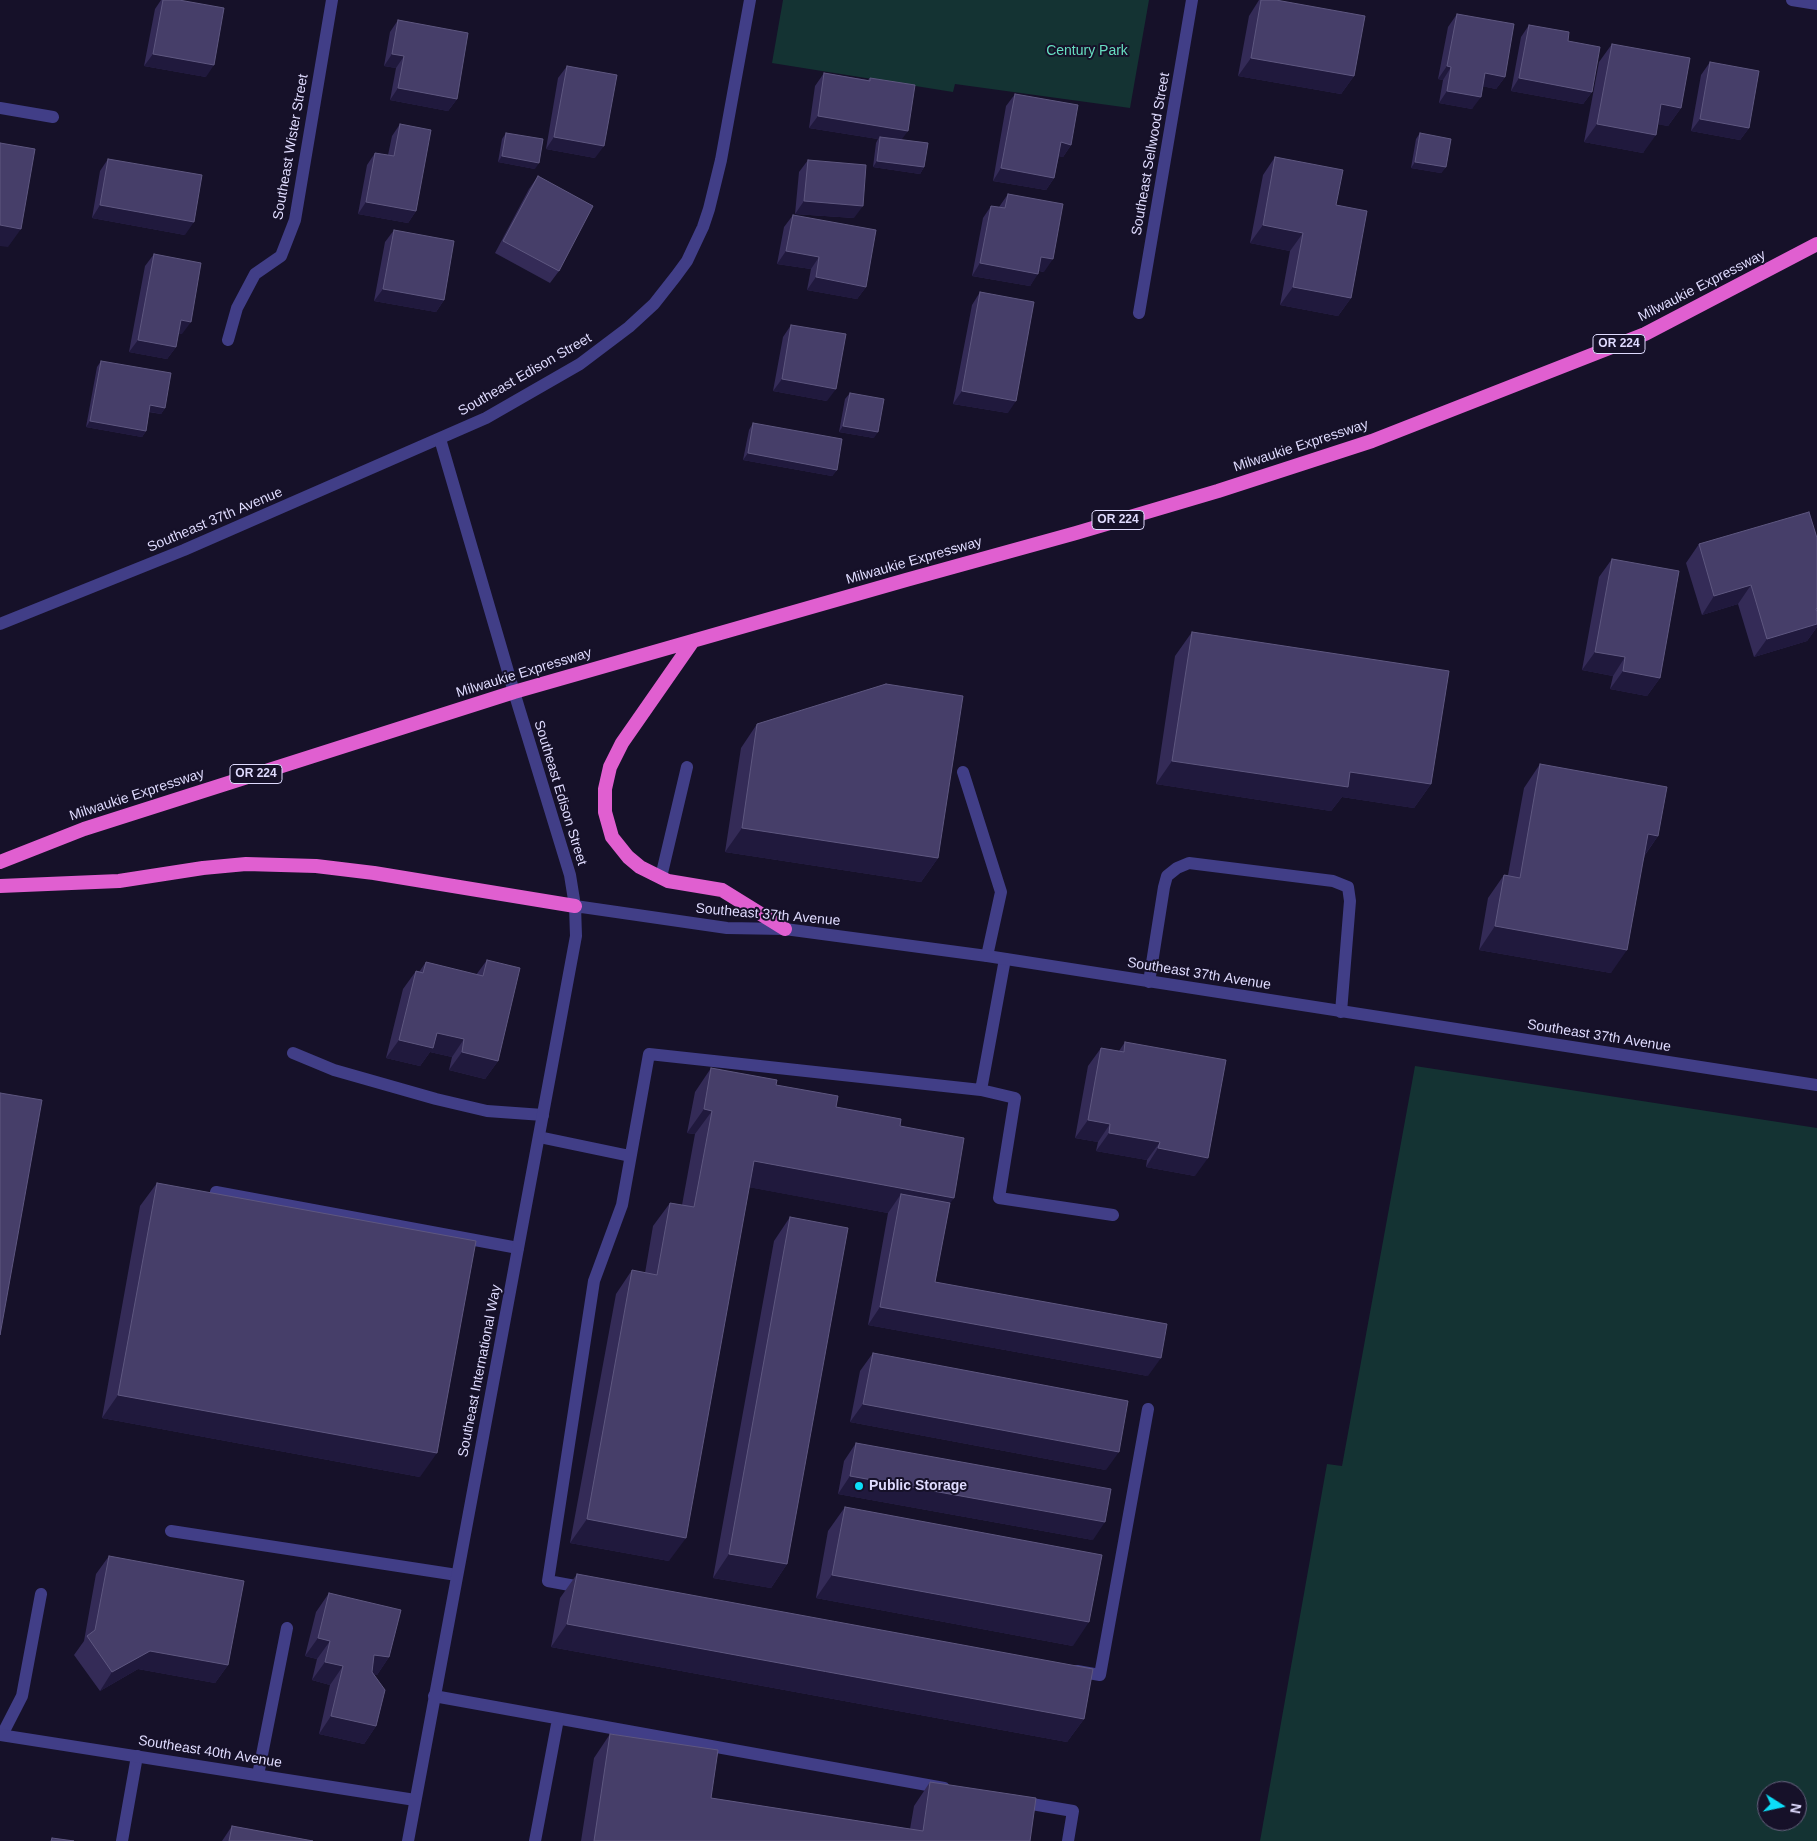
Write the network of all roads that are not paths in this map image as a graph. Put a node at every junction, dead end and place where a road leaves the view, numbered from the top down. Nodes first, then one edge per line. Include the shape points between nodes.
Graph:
1 (332, 0) edge
2 (750, 0) edge
3 (1192, 0) edge
4 (1792, 0) edge
5 (1817, 4) edge
6 (0, 108) edge
7 (53, 117) dead end
8 (1817, 244) edge
9 (1139, 313) dead end
10 (228, 340) dead end
11 (440, 439) junction
12 (0, 624) edge
13 (693, 641) junction
14 (514, 692) junction
15 (687, 767) dead end
16 (963, 772) dead end
17 (0, 862) edge
18 (661, 877) junction
19 (0, 886) edge
20 (576, 906) junction
21 (785, 929) junction
22 (987, 956) junction
23 (1005, 959) junction
24 (1149, 982) junction
25 (1341, 1012) junction
26 (293, 1053) dead end
27 (1817, 1085) edge
28 (981, 1090) junction
29 (543, 1115) junction
30 (539, 1137) junction
31 (630, 1156) junction
32 (216, 1192) edge
33 (1113, 1215) dead end
34 (518, 1248) junction
35 (1148, 1409) dead end
36 (170, 1531) dead end
37 (457, 1575) junction
38 (597, 1590) edge
39 (41, 1594) dead end
40 (286, 1628) dead end
41 (1060, 1668) edge
42 (434, 1696) junction
43 (558, 1719) junction
44 (1, 1738) edge
45 (137, 1756) junction
46 (258, 1775) junction
47 (956, 1790) edge
48 (1005, 1799) edge
49 (415, 1800) junction
50 (122, 1841) edge
51 (408, 1841) edge
52 (536, 1841) edge
53 (1068, 1841) edge

1 - 10 street, Southeast Wister Street via 295,220 281,256 255,274 237,308
2 - 11 street, Southeast Edison Street via 709,210 703,228 676,276 654,304 601,350 486,418
3 - 9 street, Southeast Sellwood Street
4 - 5 street
6 - 7 street
8 - 13 highway, Milwaukie Expressway / OR 224 via 1645,334 1372,441 1218,491
11 - 12 street, Southeast 37th Avenue via 184,550
11 - 14 street, Southeast Edison Street
13 - 14 highway, Milwaukie Expressway / OR 224
13 - 18 highway via 622,743 610,767 605,789 605,812 612,837 640,867
14 - 17 highway, Milwaukie Expressway / OR 224 via 84,829
14 - 20 street, Southeast Edison Street via 570,875
15 - 18 street
16 - 22 street via 1001,892
18 - 21 highway via 722,890
19 - 20 highway via 119,881 246,864 316,866
20 - 21 street, Southeast 37th Avenue via 726,928
20 - 29 street, Southeast International Way via 576,936
21 - 22 street, Southeast 37th Avenue
22 - 23 street, Southeast 37th Avenue
23 - 24 street, Southeast 37th Avenue
23 - 28 street
24 - 25 street, Southeast 37th Avenue
24 - 25 street via 1164,887 1167,876 1177,868 1189,863 1333,881 1348,887 1350,901
25 - 27 street, Southeast 37th Avenue
26 - 29 street via 334,1070 436,1099 487,1111
28 - 31 street via 649,1054
28 - 33 street via 1016,1098 999,1198
29 - 30 street, Southeast International Way
30 - 31 street
30 - 34 street, Southeast International Way
31 - 38 street via 622,1204 594,1281 548,1581
32 - 34 street
34 - 37 street, Southeast International Way
35 - 41 street via 1100,1675
36 - 37 street
37 - 42 street, Southeast International Way
39 - 44 street via 22,1696
40 - 46 street
42 - 43 street
42 - 49 street, Southeast International Way
43 - 47 street
43 - 52 street
44 - 45 street, Southeast 40th Avenue
45 - 46 street, Southeast 40th Avenue
45 - 50 street
46 - 49 street, Southeast 40th Avenue
48 - 53 street via 1073,1811
49 - 51 street, Southeast International Way

